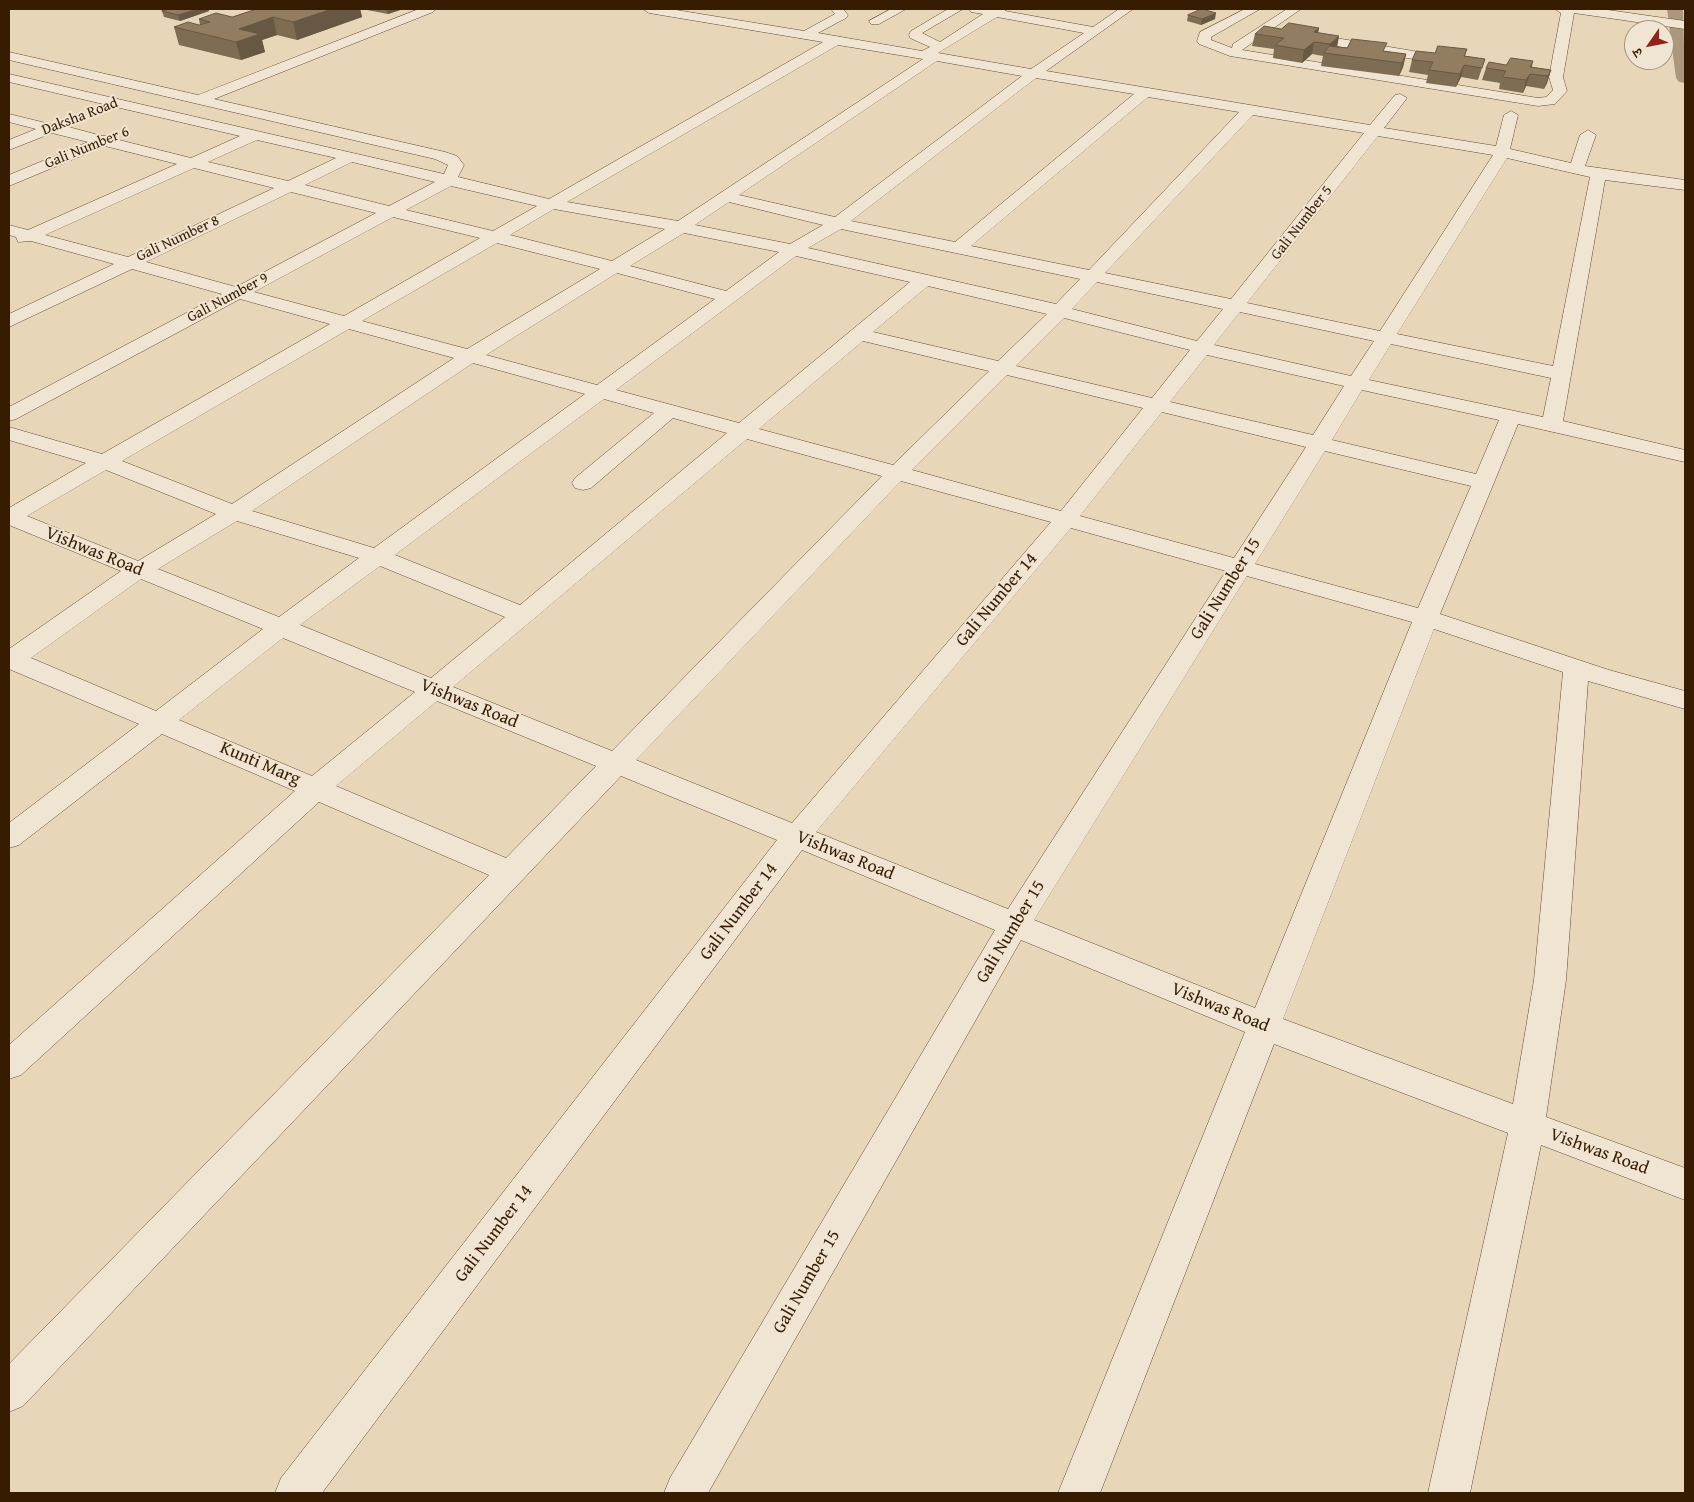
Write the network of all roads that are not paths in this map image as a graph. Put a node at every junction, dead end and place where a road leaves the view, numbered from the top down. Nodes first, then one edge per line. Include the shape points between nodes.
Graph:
1 (428, 9) edge
2 (649, 9) edge
3 (741, 9) edge
4 (837, 9) edge
5 (900, 9) edge
6 (951, 9) edge
7 (975, 9) edge
8 (1127, 9) edge
9 (1254, 9) edge
10 (1295, 9) edge
11 (1564, 10) edge
12 (997, 11) edge
13 (721, 21) junction
14 (875, 21) dead end
15 (1685, 25) edge
16 (1264, 30) junction
17 (1096, 31) junction
18 (806, 35) junction
19 (836, 40) junction
20 (1230, 52) junction
21 (933, 53) junction
22 (9, 56) edge
23 (1425, 57) edge
24 (1033, 74) junction
25 (9, 78) edge
26 (152, 90) junction
27 (68, 92) junction
28 (1144, 92) junction
29 (1400, 98) dead end
30 (199, 100) junction
31 (43, 101) dead end
32 (113, 104) junction
33 (26, 107) dead end
34 (1248, 111) junction
35 (9, 114) edge
36 (1511, 115) dead end
37 (165, 116) junction
38 (9, 118) edge
39 (51, 128) junction
40 (1374, 132) junction
41 (255, 135) junction
42 (1588, 136) dead end
43 (103, 141) junction
44 (9, 145) edge
45 (1502, 152) junction
46 (349, 158) junction
47 (192, 164) junction
48 (1578, 168) junction
49 (1603, 174) junction
50 (9, 181) edge
51 (448, 181) junction
52 (1685, 185) edge
53 (290, 186) junction
54 (726, 197) junction
55 (551, 204) junction
56 (391, 212) junction
57 (838, 223) junction
58 (681, 227) junction
59 (9, 230) edge
60 (30, 236) junction
61 (496, 237) junction
62 (9, 245) edge
63 (958, 248) junction
64 (793, 250) junction
65 (129, 263) junction
66 (614, 268) junction
67 (1092, 276) junction
68 (924, 280) junction
69 (238, 293) junction
70 (730, 297) junction
71 (1235, 307) junction
72 (1060, 311) junction
73 (9, 321) edge
74 (348, 323) junction
75 (858, 334) junction
76 (1387, 336) junction
77 (1203, 348) junction
78 (470, 356) junction
79 (1002, 368) junction
80 (1561, 374) junction
81 (1356, 383) junction
82 (600, 392) junction
83 (1158, 404) junction
84 (669, 410) junction
85 (9, 415) edge
86 (1511, 416) junction
87 (1552, 424) junction
88 (742, 430) junction
89 (9, 433) edge
90 (1320, 443) junction
91 (1685, 456) edge
92 (105, 462) junction
93 (897, 473) junction
94 (1482, 482) junction
95 (583, 483) dead end
96 (234, 513) junction
97 (9, 517) edge
98 (1066, 519) junction
99 (378, 556) junction
100 (1239, 567) junction
101 (139, 570) junction
102 (522, 615) junction
103 (1426, 618) junction
104 (280, 628) junction
105 (10, 660) edge
106 (1588, 672) junction
107 (434, 690) junction
108 (1685, 700) edge
109 (159, 722) junction
110 (615, 763) junction
111 (316, 788) junction
112 (796, 837) junction
113 (9, 838) edge
114 (510, 872) junction
115 (1014, 925) junction
116 (1264, 1026) junction
117 (9, 1065) edge
118 (1527, 1126) junction
119 (1685, 1184) edge
120 (9, 1392) edge
121 (296, 1493) edge
122 (685, 1493) edge
123 (1079, 1493) edge
124 (1450, 1493) edge

1 - 30 street
2 - 13 street
3 - 13 street
4 - 18 street via 842,15
5 - 14 street
6 - 21 street via 915,35
7 - 12 street
8 - 17 street
9 - 20 street via 1205,35 1204,41
10 - 16 street
11 - 15 street via 1577,9
11 - 20 street via 1556,77 1560,91 1550,101 1516,100
12 - 17 street
12 - 21 street
13 - 18 street
16 - 20 street
16 - 23 street
17 - 24 street
18 - 19 street
19 - 21 street
19 - 55 street
21 - 24 street
21 - 54 street
22 - 26 street
24 - 28 street
24 - 57 street
25 - 27 street
26 - 30 street
26 - 32 street, Daksha Road
27 - 31 street
27 - 32 street
28 - 34 street
28 - 63 street
29 - 40 street, Gali Number 5
30 - 51 street via 452,159 456,165
32 - 37 street
32 - 39 street, Daksha Road
33 - 35 street
34 - 40 street
34 - 67 street
36 - 45 street, Gali Number 15
37 - 41 street
37 - 43 street, Gali Number 6
38 - 39 street
39 - 43 street
39 - 44 street, Daksha Road
40 - 45 street
40 - 71 street, Gali Number 5
41 - 46 street
41 - 47 street
42 - 48 street
43 - 47 street
43 - 50 street, Gali Number 6
45 - 48 street
45 - 76 street, Gali Number 15
46 - 51 street
46 - 53 street, Gali Number 8
47 - 53 street
47 - 60 street
48 - 49 street
49 - 52 street
49 - 80 street
51 - 55 street
51 - 56 street, Gali Number 9
53 - 56 street
53 - 65 street, Gali Number 8
54 - 57 street
54 - 58 street
55 - 58 street
55 - 61 street
56 - 61 street
56 - 69 street, Gali Number 9
57 - 63 street
57 - 64 street
58 - 64 street
58 - 66 street
59 - 60 street
60 - 62 street
60 - 65 street
61 - 66 street
61 - 74 street
63 - 67 street
64 - 68 street
64 - 70 street
65 - 69 street
65 - 73 street, Gali Number 8
66 - 70 street
66 - 78 street
67 - 71 street
67 - 72 street
68 - 72 street
68 - 75 street
69 - 74 street
69 - 85 street, Gali Number 9
70 - 82 street
71 - 76 street
71 - 77 street, Gali Number 5
72 - 77 street
72 - 79 street
74 - 78 street
74 - 92 street
75 - 79 street
75 - 88 street
76 - 80 street
76 - 81 street, Gali Number 15
77 - 81 street
77 - 83 street, Gali Number 14
78 - 82 street
78 - 96 street
79 - 83 street
79 - 93 street
80 - 87 street
81 - 86 street
81 - 90 street, Gali Number 15
82 - 84 street
82 - 99 street
83 - 90 street
83 - 98 street, Gali Number 14
84 - 88 street
84 - 95 street
86 - 87 street
86 - 94 street
87 - 91 street
88 - 93 street
88 - 102 street
89 - 92 street
90 - 94 street
90 - 100 street, Gali Number 15
92 - 96 street
92 - 97 street
93 - 98 street
93 - 110 street
94 - 103 street
96 - 99 street
96 - 101 street
97 - 101 street, Vishwas Road
98 - 100 street
98 - 112 street, Gali Number 14
99 - 102 street
99 - 104 street
100 - 103 street
100 - 115 street, Gali Number 15
101 - 104 street, Vishwas Road
101 - 105 street
102 - 107 street
103 - 106 street
103 - 116 street
104 - 107 street, Vishwas Road
104 - 109 street
105 - 109 street, Kunti Marg
106 - 108 street
106 - 118 street via 1550,980
107 - 110 street, Vishwas Road
107 - 111 street
109 - 111 street, Kunti Marg
109 - 113 street
110 - 112 street, Vishwas Road
110 - 114 street
111 - 114 street, Kunti Marg
111 - 117 street
112 - 115 street, Vishwas Road
112 - 121 street, Gali Number 14
114 - 120 street
115 - 116 street, Vishwas Road
115 - 122 street, Gali Number 15
116 - 118 street, Vishwas Road
116 - 123 street
118 - 119 street, Vishwas Road
118 - 124 street

